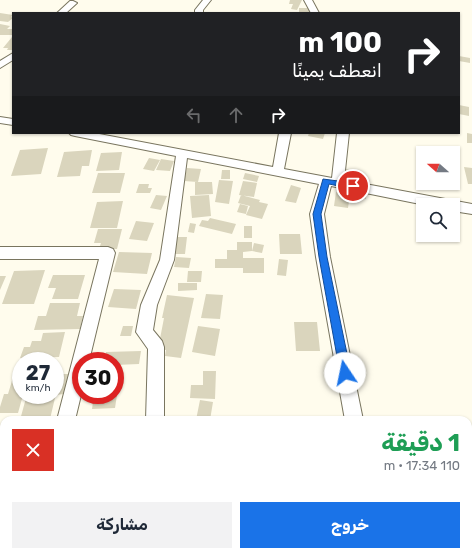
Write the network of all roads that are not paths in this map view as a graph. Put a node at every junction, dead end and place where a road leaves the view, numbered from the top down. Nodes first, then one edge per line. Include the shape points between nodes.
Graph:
1 (207, 0) edge
2 (308, 0) edge
3 (73, 3) dead end
4 (62, 12) edge
5 (199, 12) edge
6 (314, 12) edge
7 (12, 57) edge
8 (0, 65) edge
9 (0, 120) edge
10 (12, 122) edge
11 (87, 134) edge
12 (285, 134) edge
13 (343, 134) edge
14 (100, 135) edge
15 (182, 154) junction
16 (278, 171) junction
17 (332, 182) junction
18 (416, 198) edge
19 (460, 207) edge
20 (472, 209) edge
21 (0, 253) edge
22 (67, 416) edge
23 (155, 416) edge
24 (353, 416) edge

1 - 5 street
2 - 6 street
3 - 4 street
7 - 8 street
9 - 10 street
11 - 14 street
12 - 16 street
13 - 17 street
14 - 15 street
15 - 16 street
15 - 23 street via 167,260 149,305 144,332 156,346
16 - 17 street
17 - 18 street
17 - 24 street via 317,214
19 - 20 street
21 - 22 street via 108,252

